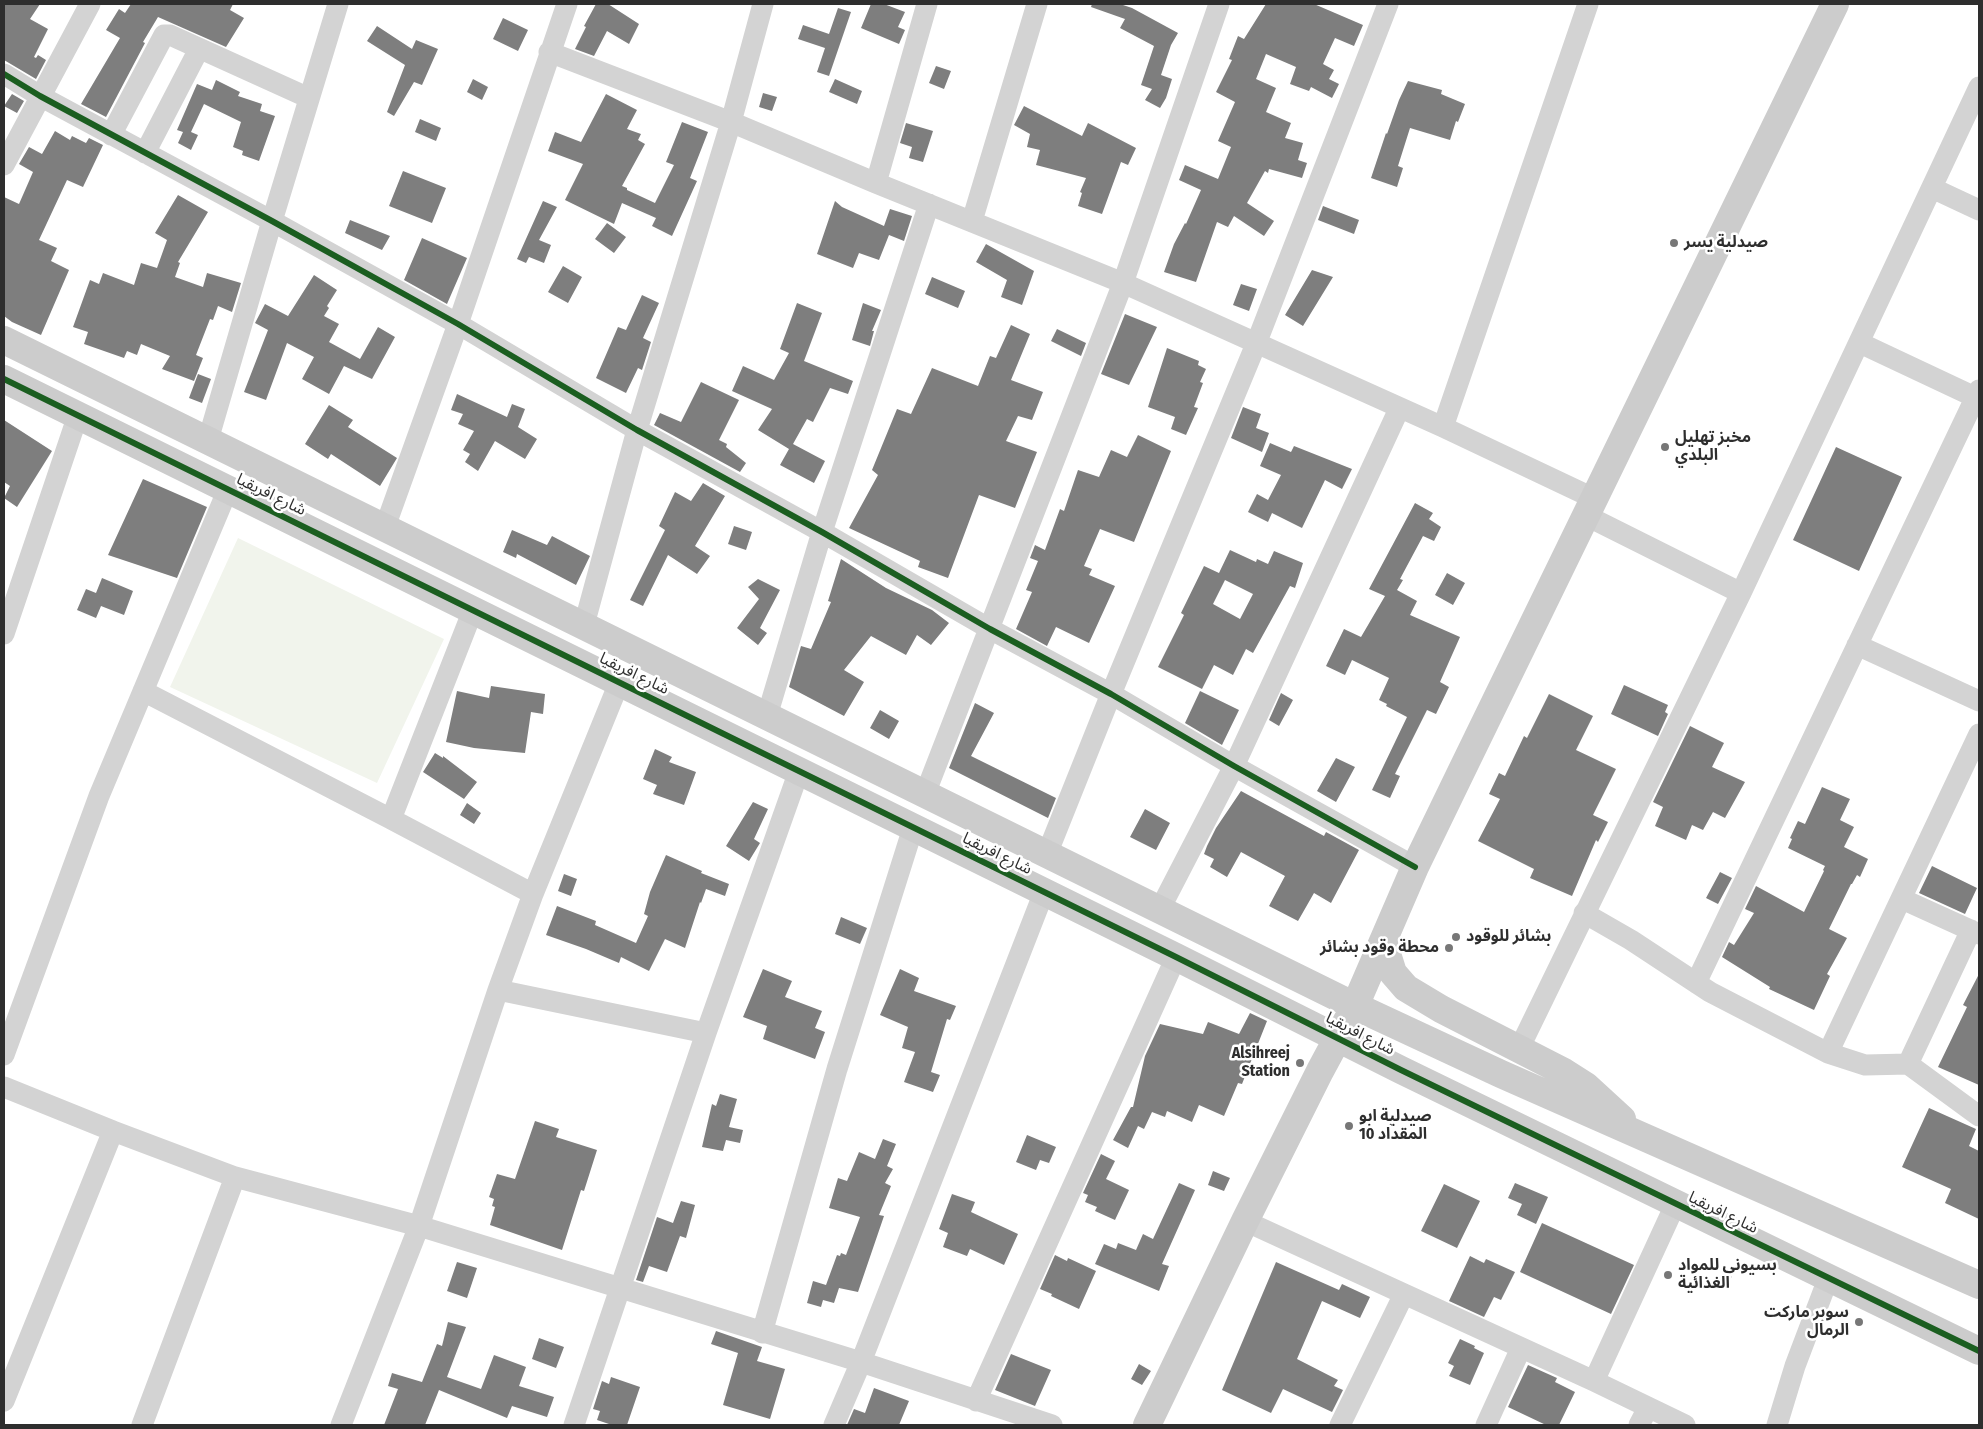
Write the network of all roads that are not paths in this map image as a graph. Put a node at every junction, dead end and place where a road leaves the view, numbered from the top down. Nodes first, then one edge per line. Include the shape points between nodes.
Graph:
1 (90, 4) edge
2 (338, 4) edge
3 (567, 4) edge
4 (763, 4) edge
5 (927, 4) edge
6 (1036, 4) edge
7 (1219, 4) edge
8 (1388, 4) edge
9 (1588, 4) edge
10 (1835, 4) edge
11 (198, 49) junction
12 (550, 52) junction
13 (4, 74) edge
14 (1979, 87) edge
15 (40, 96) junction
16 (308, 98) junction
17 (731, 122) junction
18 (112, 135) junction
19 (145, 153) junction
20 (4, 165) edge
21 (876, 183) junction
22 (1932, 188) junction
23 (929, 204) junction
24 (1979, 210) edge
25 (272, 221) junction
26 (972, 222) junction
27 (1123, 283) junction
28 (458, 324) junction
29 (4, 340) edge
30 (1860, 343) junction
31 (1256, 344) junction
32 (4, 379) edge
33 (1978, 396) edge
34 (1399, 409) junction
35 (78, 415) junction
36 (1443, 427) junction
37 (638, 430) junction
38 (208, 440) junction
39 (228, 489) junction
40 (1589, 507) junction
41 (385, 528) junction
42 (822, 532) junction
43 (1741, 593) junction
44 (473, 610) junction
45 (584, 626) junction
46 (990, 629) junction
47 (4, 634) edge
48 (1857, 645) junction
49 (619, 682) junction
50 (143, 691) junction
51 (1111, 694) junction
52 (1979, 701) edge
53 (767, 716) junction
54 (1979, 734) edge
55 (1234, 766) junction
56 (799, 771) junction
57 (925, 794) junction
58 (391, 819) junction
59 (913, 828) junction
60 (1047, 854) junction
61 (1415, 868) junction
62 (1044, 892) junction
63 (533, 894) junction
64 (1902, 899) junction
65 (1160, 909) junction
66 (1584, 913) junction
67 (1975, 932) edge
68 (1383, 941) junction
69 (1176, 957) junction
70 (1696, 983) junction
71 (498, 990) junction
72 (1355, 1006) junction
73 (706, 1033) junction
74 (1338, 1038) junction
75 (1519, 1049) junction
76 (1828, 1053) junction
77 (4, 1055) edge
78 (1908, 1064) junction
79 (4, 1087) edge
80 (1979, 1116) edge
81 (113, 1131) junction
82 (1636, 1132) junction
83 (235, 1177) junction
84 (1675, 1205) junction
85 (1246, 1221) junction
86 (419, 1226) junction
87 (1828, 1279) junction
88 (1979, 1285) edge
89 (620, 1289) junction
90 (1404, 1294) junction
91 (762, 1333) junction
92 (1521, 1348) junction
93 (1979, 1351) edge
94 (861, 1362) junction
95 (1594, 1381) junction
96 (4, 1401) edge
97 (976, 1401) junction
98 (1643, 1417) edge
99 (142, 1425) edge
100 (342, 1425) edge
101 (574, 1425) edge
102 (834, 1425) edge
103 (1052, 1425) edge
104 (1147, 1425) edge
105 (1340, 1425) edge
106 (1486, 1425) edge
107 (1685, 1425) edge
108 (1777, 1425) edge

1 - 15 street
2 - 16 street
3 - 12 street
4 - 17 street
5 - 21 street
6 - 26 street
7 - 27 street
8 - 31 street
9 - 36 street
10 - 40 street
11 - 16 street
11 - 18 street via 164,35
11 - 19 street
12 - 17 street
12 - 28 street
13 - 15 street
14 - 22 street
15 - 18 street
15 - 20 street
16 - 25 street
17 - 21 street
17 - 37 street
18 - 19 street
19 - 25 street
21 - 23 street
22 - 24 street
22 - 30 street
23 - 26 street
23 - 42 street
25 - 28 street
25 - 38 street
26 - 27 street
27 - 31 street
27 - 46 street
28 - 37 street
28 - 41 street
29 - 38 street, شارع افريقيا
30 - 33 street
30 - 43 street
31 - 34 street
31 - 51 street
32 - 35 street, شارع افريقيا
33 - 48 street
34 - 36 street
34 - 55 street
35 - 39 street, شارع افريقيا
35 - 47 street
36 - 40 street
37 - 42 street
37 - 45 street
38 - 41 street, شارع افريقيا
39 - 44 street, شارع افريقيا
39 - 50 street
40 - 43 street
40 - 61 street
41 - 45 street, شارع افريقيا
42 - 46 street
42 - 53 street
43 - 66 street
44 - 49 street, شارع افريقيا
44 - 58 street
45 - 53 street, شارع افريقيا
46 - 51 street
46 - 57 street
48 - 52 street
48 - 70 street
49 - 56 street, شارع افريقيا
49 - 63 street
50 - 58 street
50 - 77 street via 99,796
51 - 55 street
51 - 60 street
53 - 57 street, شارع افريقيا
54 - 64 street
55 - 61 street
55 - 65 street
56 - 59 street, شارع افريقيا
56 - 73 street
57 - 60 street, شارع افريقيا
58 - 63 street
59 - 62 street, شارع افريقيا
59 - 91 street via 837,1069
60 - 65 street, شارع افريقيا
61 - 68 street
62 - 69 street, شارع افريقيا
62 - 94 street
63 - 71 street
64 - 67 street
64 - 76 street
65 - 72 street, شارع افريقيا
66 - 70 street
66 - 75 street
67 - 78 street
68 - 72 street
68 - 75 street via 1393,973 1406,988
69 - 74 street, شارع افريقيا
69 - 97 street
70 - 76 street
71 - 73 street
71 - 86 street
72 - 74 street
72 - 82 street, شارع افريقيا
73 - 89 street
74 - 84 street, شارع افريقيا
74 - 85 street
75 - 82 street via 1586,1086
76 - 78 street via 1864,1066
78 - 80 street
79 - 81 street
81 - 83 street
81 - 96 street
82 - 88 street, شارع افريقيا
83 - 86 street
83 - 99 street
84 - 87 street, شارع افريقيا
84 - 95 street
85 - 90 street
85 - 104 street
86 - 89 street
86 - 100 street
87 - 93 street, شارع افريقيا
87 - 108 street
89 - 91 street
89 - 101 street
90 - 92 street
90 - 105 street
91 - 94 street
92 - 95 street
92 - 106 street
94 - 97 street
94 - 102 street
95 - 98 street
97 - 103 street
98 - 107 street

